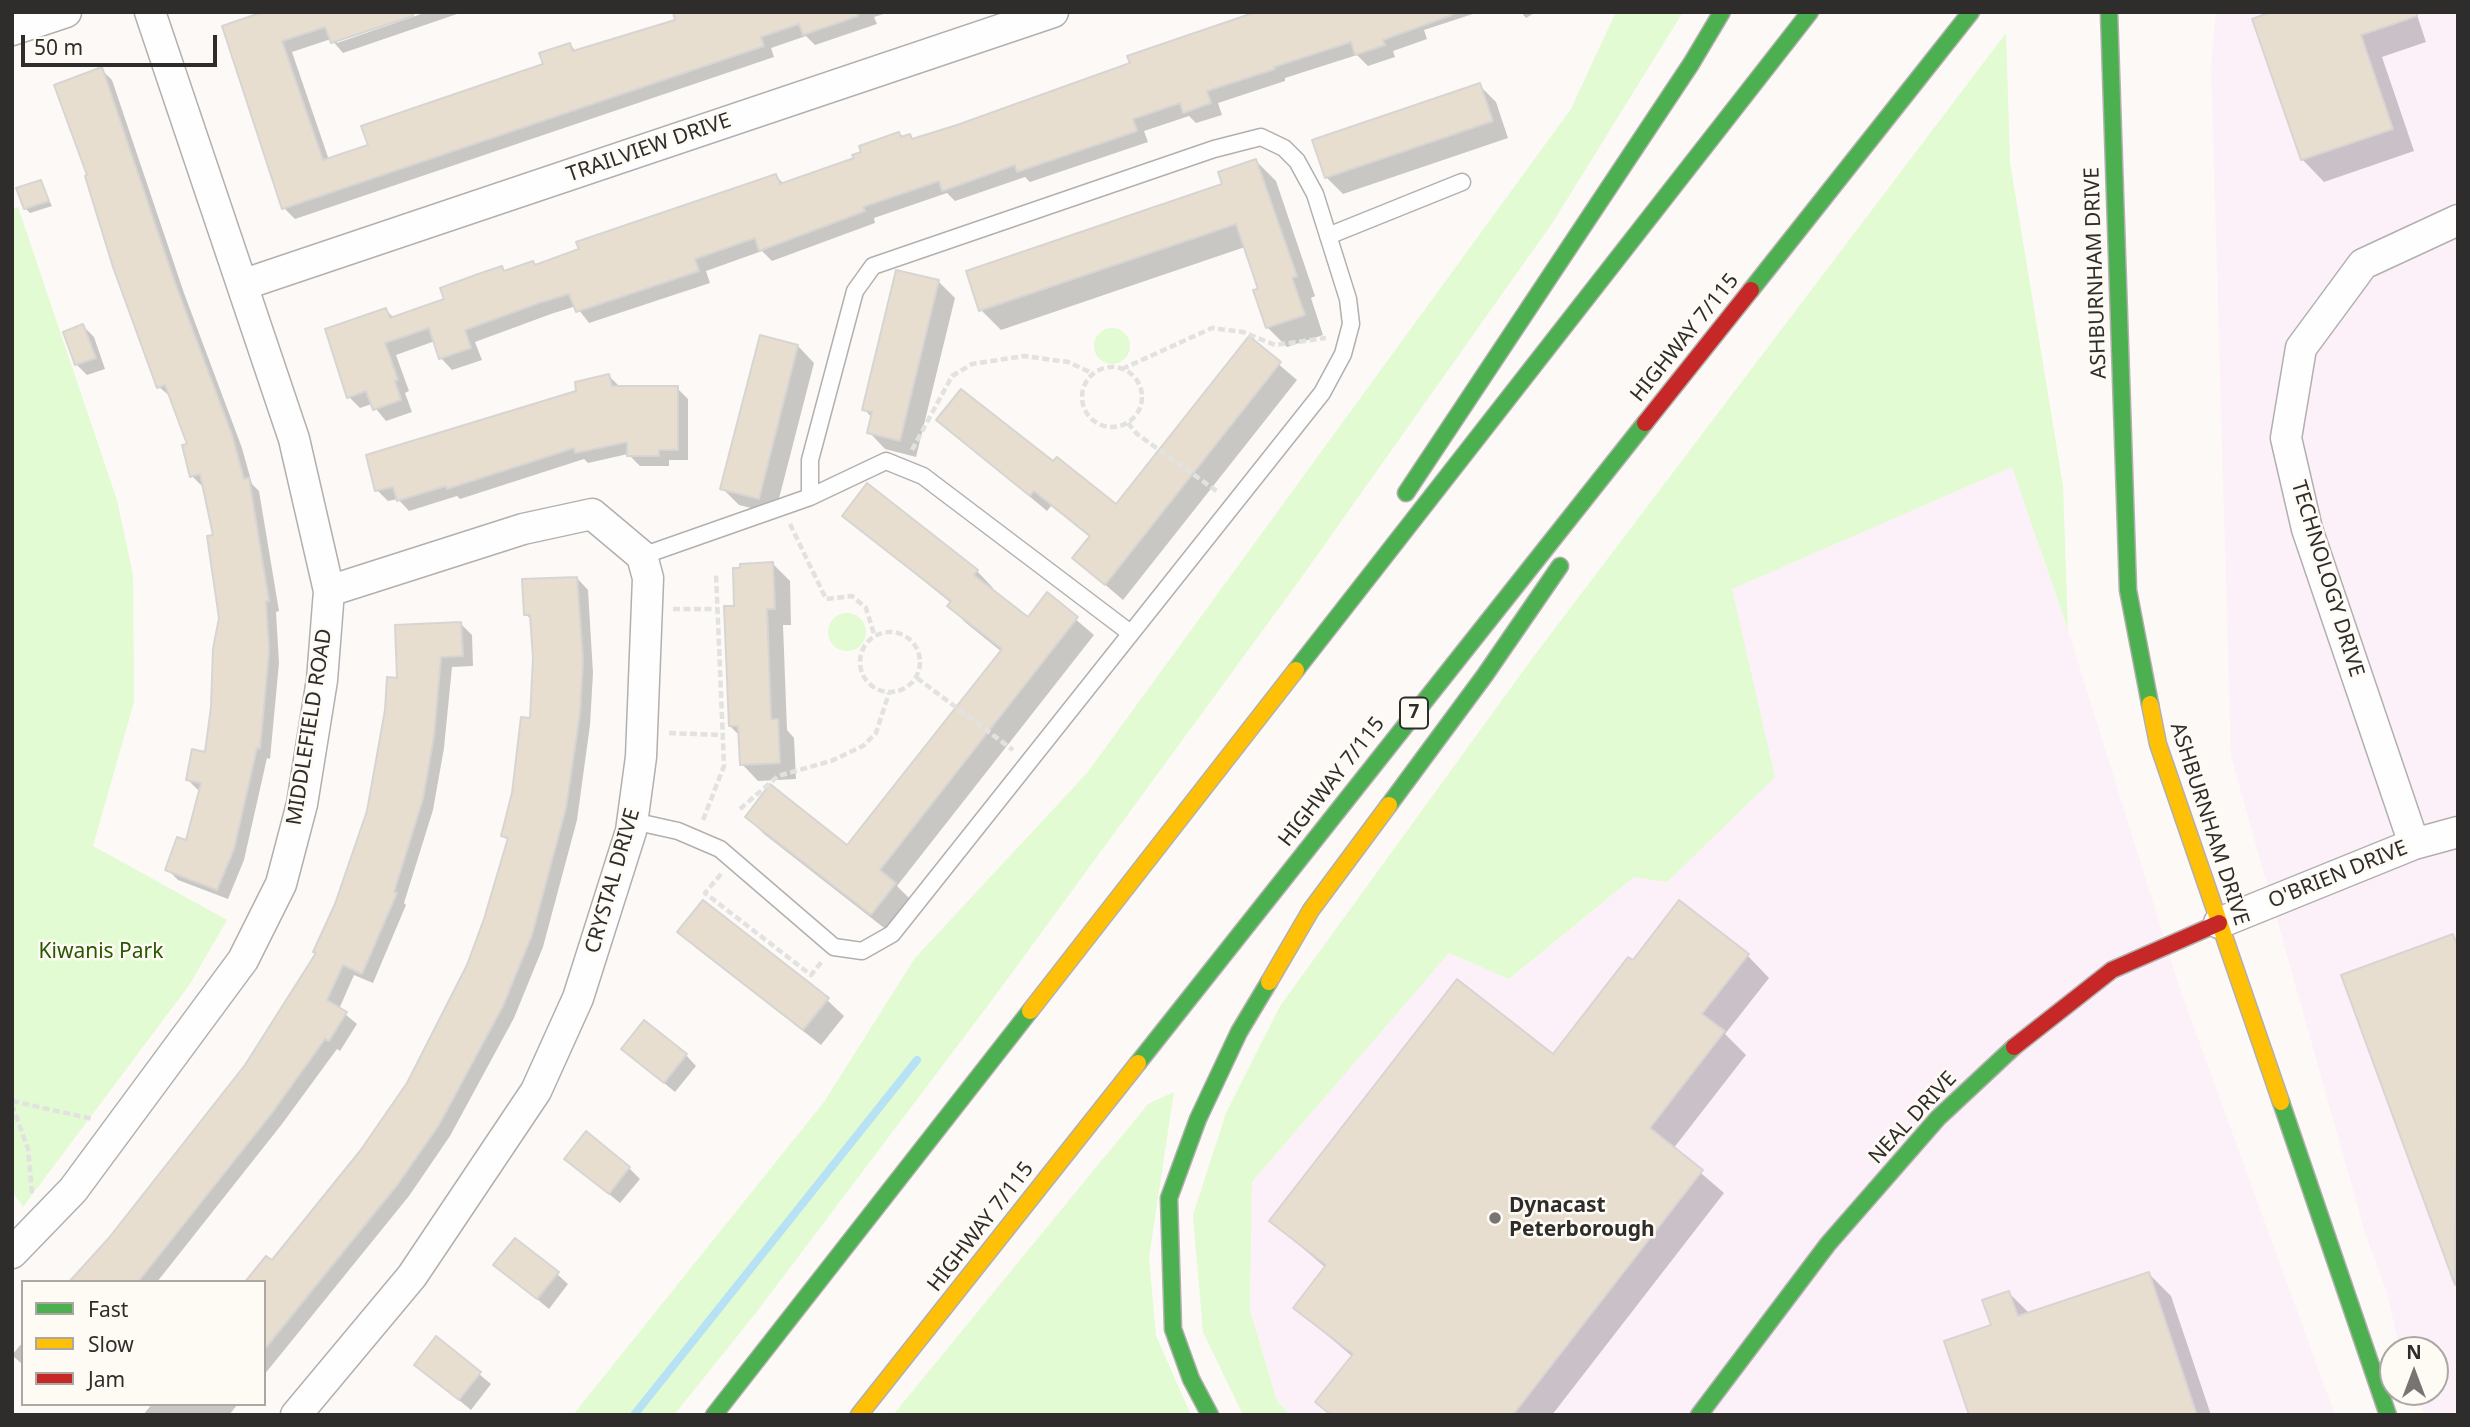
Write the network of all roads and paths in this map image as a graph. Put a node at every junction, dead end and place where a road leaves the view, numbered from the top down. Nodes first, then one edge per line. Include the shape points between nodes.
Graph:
1 (66, 12) edge
2 (150, 12) edge
3 (1054, 12) edge
4 (1722, 12) edge
5 (1810, 12) edge
6 (1970, 12) edge
7 (2109, 12) edge
8 (12, 30) edge
9 (1462, 182) dead end
10 (2458, 220) edge
11 (1328, 236) junction
12 (244, 284) junction
13 (1348, 335) junction
14 (1122, 369) junction
15 (1091, 373) junction
16 (1128, 423) junction
17 (1620, 453) junction
18 (903, 468) junction
19 (810, 497) junction
20 (1233, 502) junction
21 (784, 506) junction
22 (1393, 511) dead end
23 (1593, 514) dead end
24 (1571, 550) dead end
25 (642, 556) junction
26 (716, 573) dead end
27 (329, 591) junction
28 (717, 608) junction
29 (647, 610) junction
30 (1129, 632) junction
31 (874, 634) junction
32 (917, 678) junction
33 (889, 693) junction
34 (642, 733) junction
35 (721, 735) junction
36 (1221, 738) dead end
37 (1028, 761) junction
38 (740, 809) dead end
39 (633, 821) junction
40 (2458, 832) edge
41 (696, 838) junction
42 (1161, 844) junction
43 (2414, 844) junction
44 (733, 860) junction
45 (2219, 923) junction
46 (834, 947) junction
47 (12, 1103) edge
48 (117, 1129) junction
49 (36, 1228) junction
50 (12, 1253) edge
51 (296, 1415) edge
52 (714, 1415) edge
53 (859, 1415) edge
54 (1210, 1415) edge
55 (1699, 1415) edge
56 (2388, 1415) edge

1 - 8 street
2 - 12 street, MIDDLEFIELD ROAD
3 - 12 street, TRAILVIEW DRIVE
4 - 22 main road
5 - 42 main road
6 - 17 main road, HIGHWAY 7/115 / 7
7 - 45 main road, ASHBURNHAM DRIVE via 2128,590 2158,744
9 - 11 lane
10 - 43 street, TECHNOLOGY DRIVE via 2363,264 2301,348 2286,438 2307,529
11 - 13 lane via 1348,299
11 - 19 lane via 1315,194 1297,161 1284,148 1261,137 1124,179 873,267 855,291 810,460
12 - 27 street, MIDDLEFIELD ROAD via 294,439
13 - 14 path via 1275,345 1243,332 1212,328
13 - 20 lane via 1322,393
14 - 15 path via 1105,366
14 - 16 path via 1136,379 1144,397
15 - 16 path via 1083,385 1087,415 1099,425 1115,428
15 - 18 path via 1068,362 1024,356 972,364 952,376
16 - 20 path via 1179,466
17 - 23 main road
17 - 53 main road, HIGHWAY 7/115 / 7
18 - 19 lane via 886,461
18 - 30 lane via 923,476
19 - 21 lane
20 - 30 lane
21 - 25 lane
21 - 31 path via 826,599 852,596 866,608
24 - 54 main road via 1311,910 1239,1032 1198,1119 1169,1199 1173,1329
25 - 27 street via 592,514 523,529
25 - 29 street, CRYSTAL DRIVE via 648,578
26 - 28 path
27 - 48 street, MIDDLEFIELD ROAD via 322,680 302,804 281,884 243,960
28 - 29 path
28 - 35 path
29 - 34 street, CRYSTAL DRIVE
30 - 37 lane
31 - 32 path via 905,635 919,649
31 - 33 path via 859,653 860,673 877,689
32 - 33 path via 908,687
32 - 37 path
33 - 38 path via 876,733 863,746 778,776
34 - 35 path
34 - 39 street, CRYSTAL DRIVE
35 - 41 path via 723,766
36 - 42 main road
37 - 46 lane via 891,934 862,951
39 - 41 lane
39 - 51 street, CRYSTAL DRIVE via 578,998 536,1091 412,1276
40 - 43 street, O'BRIEN DRIVE
41 - 44 lane
42 - 52 main road
43 - 45 street, O'BRIEN DRIVE
44 - 46 lane
44 - 46 path via 705,893 811,975
45 - 55 main road, NEAL DRIVE via 2112,970 2031,1031 1938,1118 1828,1244
45 - 56 main road, ASHBURNHAM DRIVE
47 - 48 path via 92,1119
47 - 49 path via 28,1149
48 - 49 street, MIDDLEFIELD ROAD via 73,1190
49 - 50 street, MIDDLEFIELD ROAD

